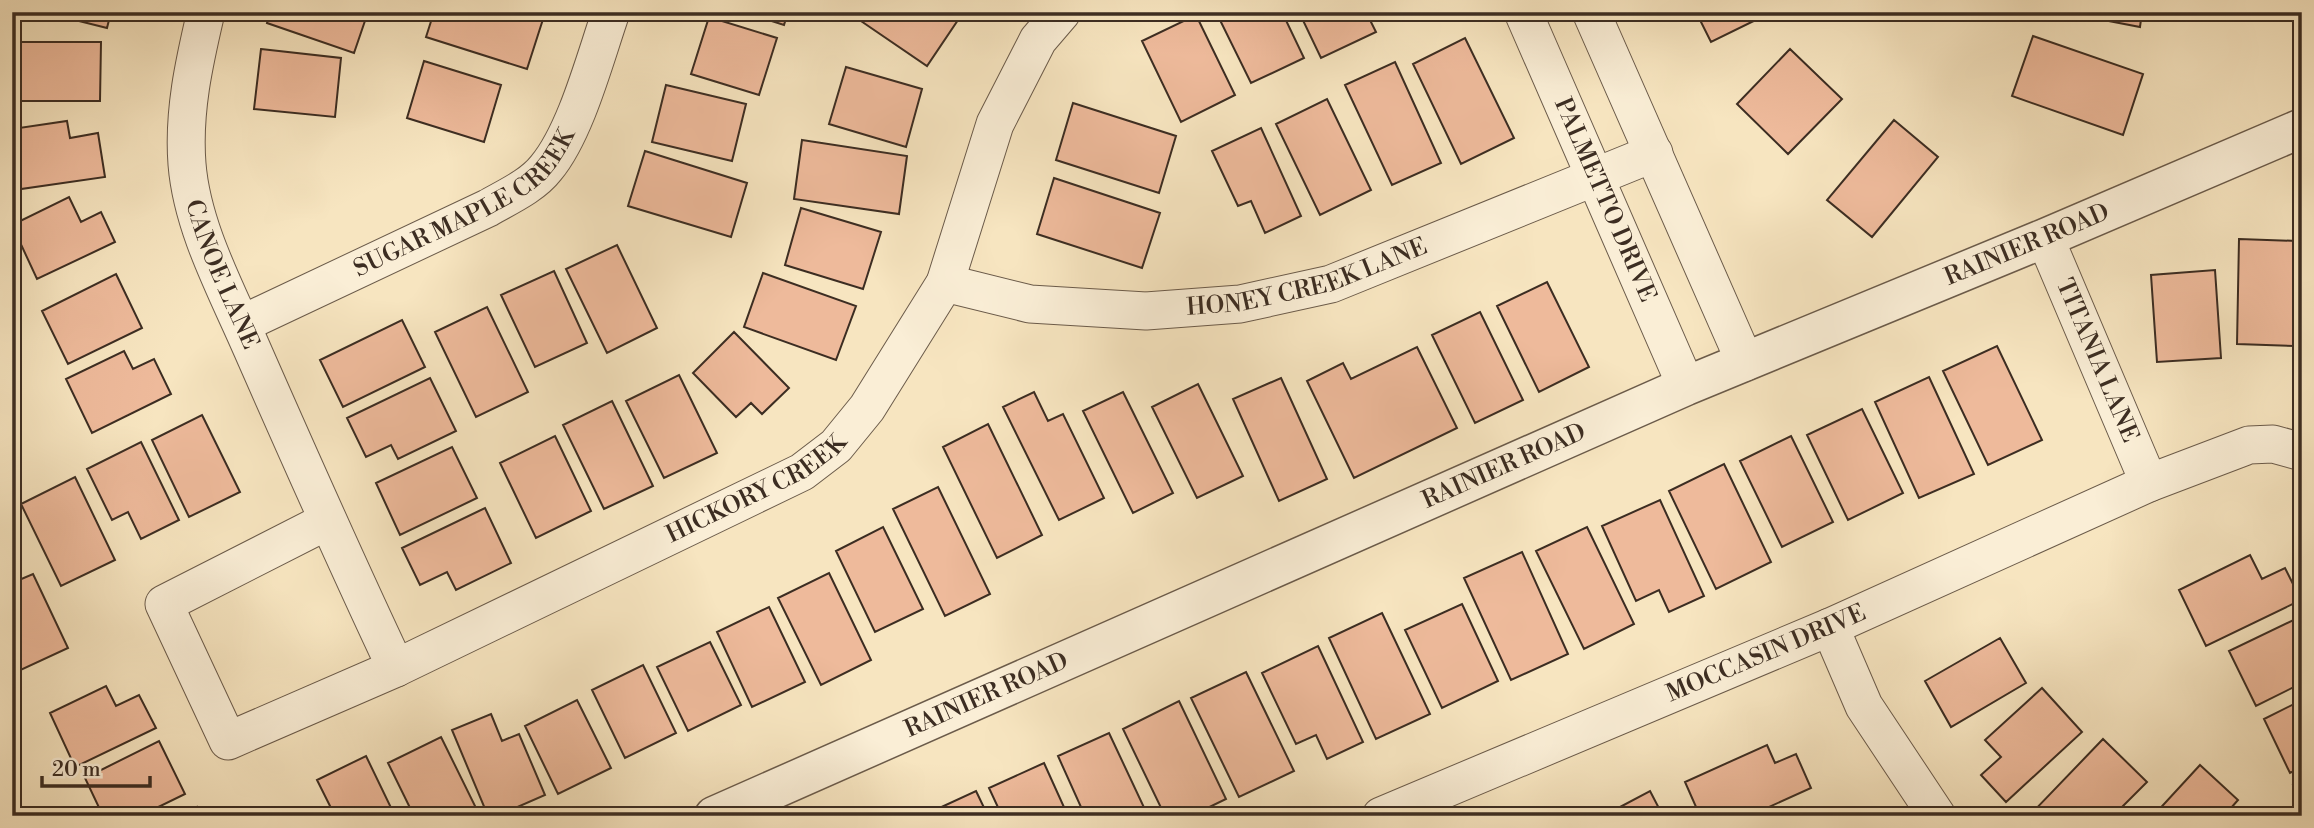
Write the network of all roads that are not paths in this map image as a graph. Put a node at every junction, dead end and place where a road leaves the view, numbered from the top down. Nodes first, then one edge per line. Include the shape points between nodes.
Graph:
1 (205, 12) edge
2 (611, 12) edge
3 (1062, 12) edge
4 (1522, 12) edge
5 (1591, 12) edge
6 (2302, 128) edge
7 (1654, 153) junction
8 (1597, 177) junction
9 (2045, 238) junction
10 (945, 283) junction
11 (242, 324) junction
12 (1745, 362) junction
13 (1686, 386) junction
14 (2302, 452) edge
15 (2149, 482) junction
16 (327, 521) junction
17 (1830, 627) junction
18 (397, 668) junction
19 (1446, 803) edge
20 (714, 816) edge
21 (1381, 816) edge
22 (1937, 816) edge

1 - 11 street, CANOE LANE via 191,77 187,167 200,222
2 - 11 street, SUGAR MAPLE CREEK via 564,141 545,170 488,208
3 - 10 street, HICKORY CREEK via 1038,40 995,124
4 - 8 street, PALMETTO DRIVE
5 - 7 street
6 - 9 street, RAINIER ROAD
7 - 8 street, HONEY CREEK LANE
7 - 12 street
8 - 10 street, HONEY CREEK LANE via 1331,284 1240,304 1146,311 1030,304
8 - 13 street, PALMETTO DRIVE
9 - 12 street, RAINIER ROAD
9 - 15 street, TITANIA LANE
10 - 18 street, HICKORY CREEK via 867,408 836,446 802,472
11 - 16 street, CANOE LANE
12 - 13 street, RAINIER ROAD
13 - 20 street, RAINIER ROAD
14 - 15 street, MOCCASIN DRIVE via 2273,444 2249,444
15 - 17 street, MOCCASIN DRIVE
16 - 18 street, CANOE LANE
16 - 18 street, HICKORY CREEK via 164,604 228,741
17 - 19 street, MOCCASIN DRIVE
17 - 22 street via 1864,706
19 - 21 street, MOCCASIN DRIVE

